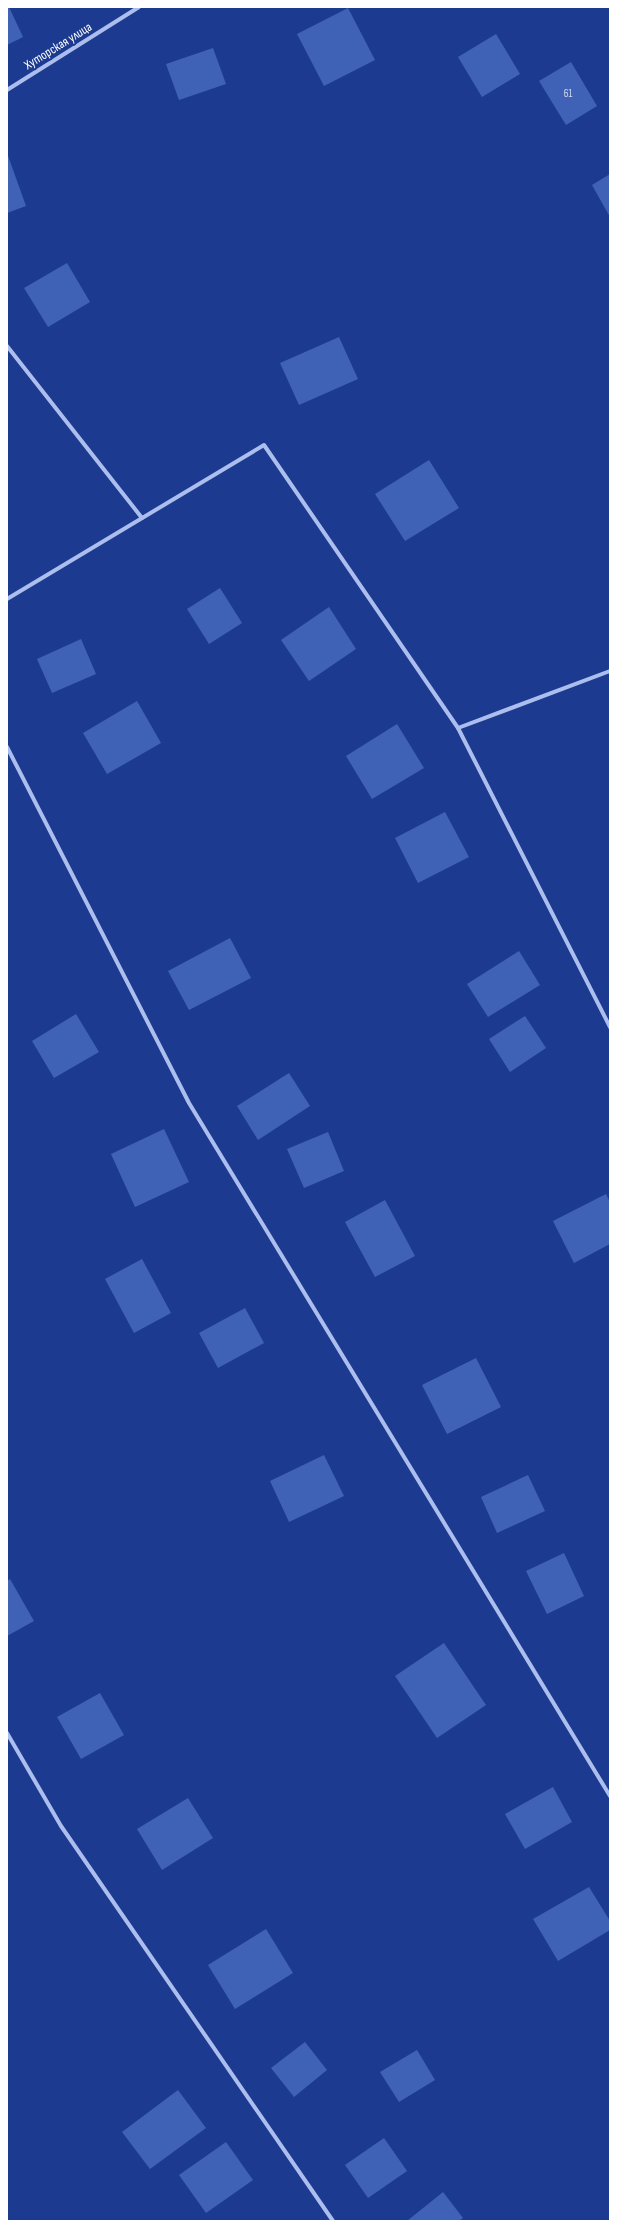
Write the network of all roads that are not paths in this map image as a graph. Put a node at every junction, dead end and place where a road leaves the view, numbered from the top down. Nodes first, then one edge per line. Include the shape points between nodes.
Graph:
1 (139, 7) edge
2 (7, 90) edge
3 (7, 346) edge
4 (142, 518) junction
5 (7, 599) edge
6 (610, 671) edge
7 (458, 728) junction
8 (7, 747) edge
9 (610, 1027) edge
10 (7, 1733) edge
11 (610, 1796) edge
12 (333, 2221) edge

1 - 2 street, Хуторская улица
3 - 4 street
4 - 5 street
4 - 7 street via 264,444
6 - 7 street
7 - 9 street
8 - 11 street via 189,1103
10 - 12 street via 61,1826

